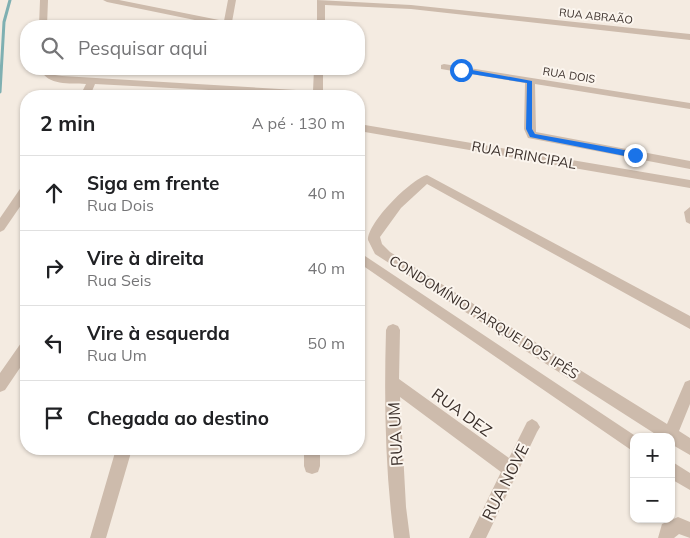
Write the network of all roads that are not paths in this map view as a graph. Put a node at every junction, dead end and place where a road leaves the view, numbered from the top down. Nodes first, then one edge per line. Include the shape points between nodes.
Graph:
1 (44, 0) edge
2 (113, 0) edge
3 (232, 0) edge
4 (321, 1) edge
5 (410, 4) edge
6 (43, 20) edge
7 (204, 20) edge
8 (228, 20) edge
9 (320, 20) edge
10 (690, 37) edge
11 (444, 68) dead end
12 (48, 75) edge
13 (319, 75) edge
14 (92, 82) junction
15 (530, 82) junction
16 (88, 90) edge
17 (231, 90) edge
18 (318, 90) edge
19 (690, 106) edge
20 (365, 127) edge
21 (690, 165) edge
22 (690, 184) edge
23 (20, 198) edge
24 (690, 212) edge
25 (690, 219) edge
26 (0, 227) edge
27 (365, 261) edge
28 (690, 323) edge
29 (393, 330) dead end
30 (20, 357) edge
31 (392, 382) junction
32 (0, 385) edge
33 (690, 387) edge
34 (532, 426) dead end
35 (668, 433) edge
36 (670, 433) edge
37 (675, 437) edge
38 (630, 441) edge
39 (690, 447) edge
40 (122, 455) edge
41 (312, 455) edge
42 (312, 466) dead end
43 (511, 469) junction
44 (675, 473) edge
45 (690, 482) edge
46 (684, 528) edge
47 (98, 538) edge
48 (402, 538) edge
49 (477, 538) edge
50 (666, 538) edge

1 - 6 street
2 - 7 street
3 - 8 street
4 - 5 street, RUA ABRAÃO
4 - 9 street
5 - 10 street, RUA ABRAÃO
11 - 15 street, RUA DOIS
12 - 14 street
13 - 18 street
14 - 16 street
14 - 17 street
15 - 19 street, RUA DOIS
15 - 21 street via 529,129 532,136
20 - 22 street, RUA PRINCIPAL
23 - 26 street
24 - 25 street
27 - 38 street
28 - 35 street, CONDOMÍNIO PARQUE DOS IPÊS via 427,178 416,184 379,227 374,238 376,247 386,256
29 - 31 street, RUA UM
30 - 32 street
31 - 43 street, RUA DEZ
31 - 48 street, RUA UM
33 - 36 street
34 - 43 street, RUA NOVE
37 - 39 street, CONDOMÍNIO PARQUE DOS IPÊS
40 - 47 street
41 - 42 street
43 - 49 street, RUA NOVE
44 - 45 street
46 - 50 street via 668,530

